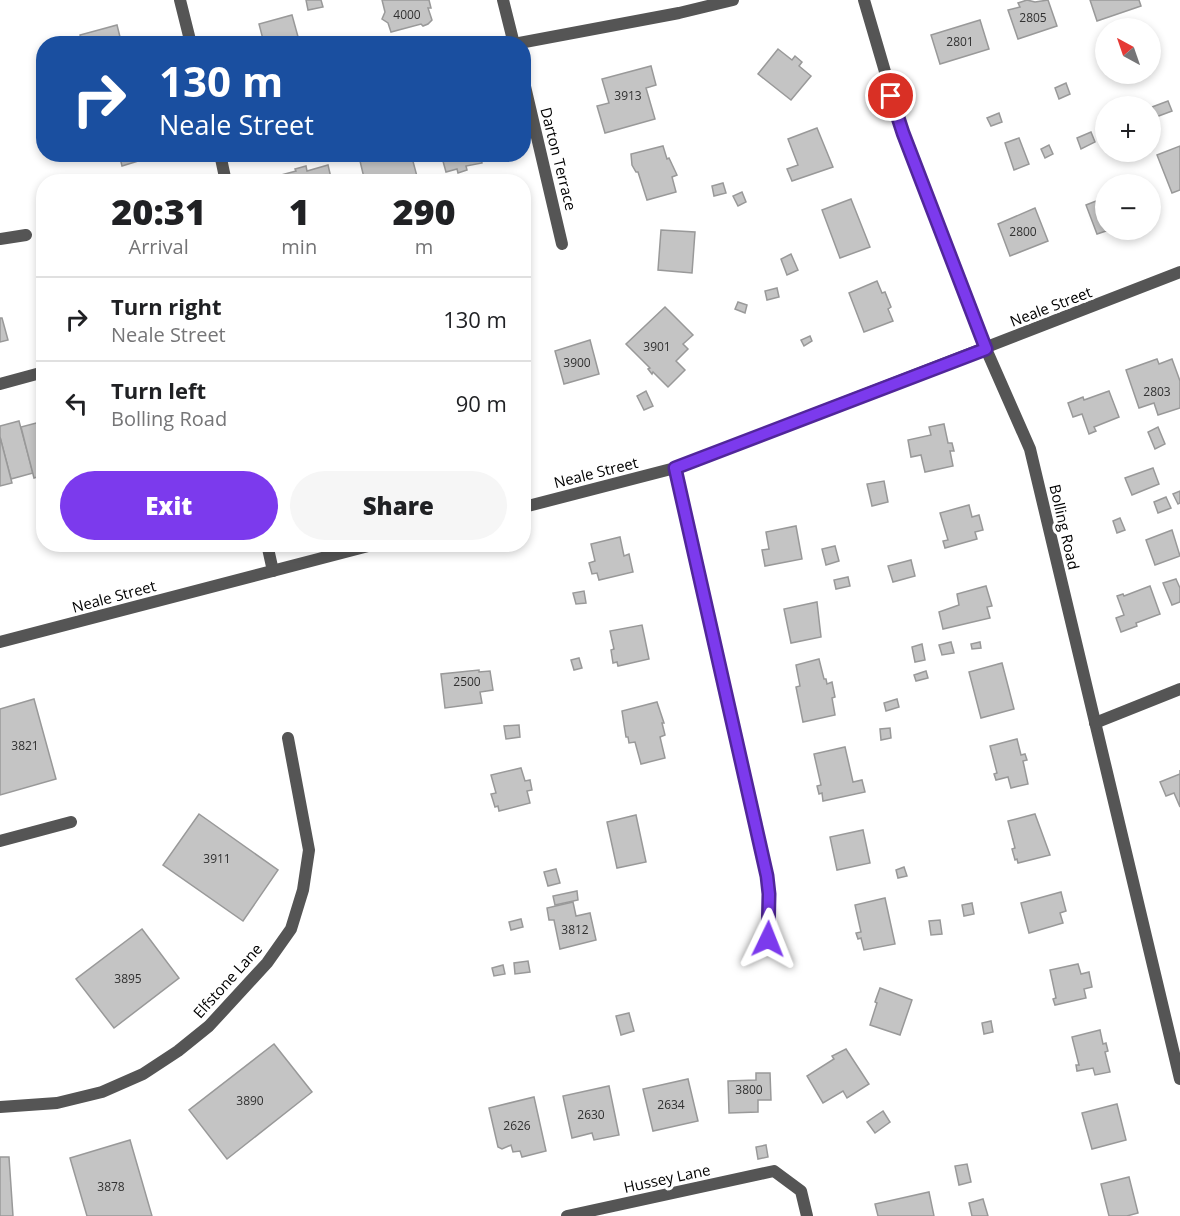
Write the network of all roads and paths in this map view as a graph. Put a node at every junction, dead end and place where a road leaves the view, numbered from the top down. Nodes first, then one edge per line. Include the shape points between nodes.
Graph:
1 (180, 0) edge
2 (503, 0) edge
3 (733, 0) edge
4 (864, 0) edge
5 (189, 36) edge
6 (512, 36) edge
7 (531, 41) edge
8 (531, 112) edge
9 (26, 235) dead end
10 (0, 239) edge
11 (562, 244) dead end
12 (1180, 272) edge
13 (986, 349) junction
14 (36, 374) edge
15 (0, 384) edge
16 (675, 468) junction
17 (531, 505) edge
18 (269, 552) edge
19 (345, 552) edge
20 (273, 571) junction
21 (0, 642) edge
22 (1180, 689) edge
23 (1095, 723) junction
24 (288, 738) dead end
25 (71, 822) dead end
26 (0, 841) edge
27 (768, 939) dead end
28 (1180, 1079) edge
29 (0, 1107) edge
30 (567, 1216) edge
31 (807, 1216) edge

1 - 5 street
2 - 6 street
3 - 7 street
4 - 13 street, Bolling Road via 903,133
8 - 11 street, Darton Terrace
9 - 10 street
12 - 13 street, Neale Street
13 - 16 street, Neale Street
13 - 23 street, Bolling Road via 1030,449
14 - 15 street
16 - 17 street, Neale Street
16 - 27 street via 767,876
18 - 20 street
19 - 20 street, Neale Street
20 - 21 street, Neale Street
22 - 23 street
23 - 28 street, Bolling Road
24 - 29 street, Elfstone Lane via 309,850 303,890 291,929 267,963 209,1026 143,1074 102,1092 57,1103
25 - 26 street
30 - 31 street, Hussey Lane via 774,1172 801,1191

